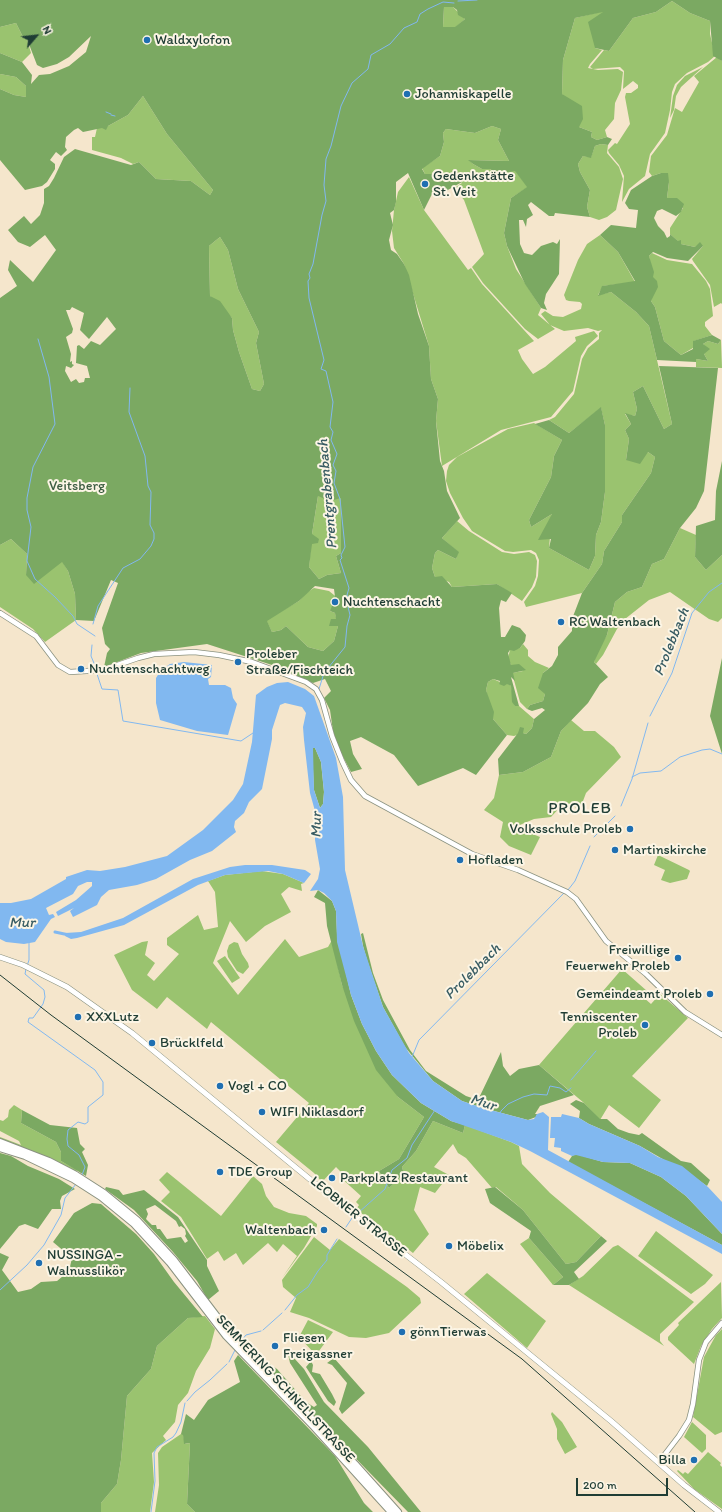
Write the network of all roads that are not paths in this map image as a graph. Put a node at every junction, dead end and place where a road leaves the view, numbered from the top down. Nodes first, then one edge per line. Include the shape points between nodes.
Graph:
1 (0, 612) edge
2 (0, 957) edge
3 (722, 1035) edge
4 (0, 1142) edge
5 (0, 1148) edge
6 (74, 1177) junction
7 (204, 1305) junction
8 (722, 1323) edge
9 (246, 1355) junction
10 (659, 1462) junction
11 (391, 1512) edge
12 (398, 1512) edge
13 (719, 1512) edge

1 - 3 main road via 36,636 56,662 70,672 107,669 154,654 185,652 238,659 300,679 320,696 342,761 351,780 365,796 472,854 524,872 567,892 576,899 603,938 646,974 685,1012
2 - 10 main road, LEOBNER STRASSE via 51,978 98,1008 165,1059
4 - 6 highway, SEMMERING SCHNELLSTRASSE via 49,1161
5 - 6 highway, SEMMERING SCHNELLSTRASSE
6 - 7 highway, SEMMERING SCHNELLSTRASSE via 107,1201 152,1242
6 - 7 highway, SEMMERING SCHNELLSTRASSE via 118,1204 155,1238
7 - 9 highway, SEMMERING SCHNELLSTRASSE
8 - 10 main road via 706,1342 699,1360 693,1404 688,1420
9 - 11 highway, SEMMERING SCHNELLSTRASSE
9 - 12 highway, SEMMERING SCHNELLSTRASSE via 323,1429
10 - 13 main road, LEOBNER STRASSE

